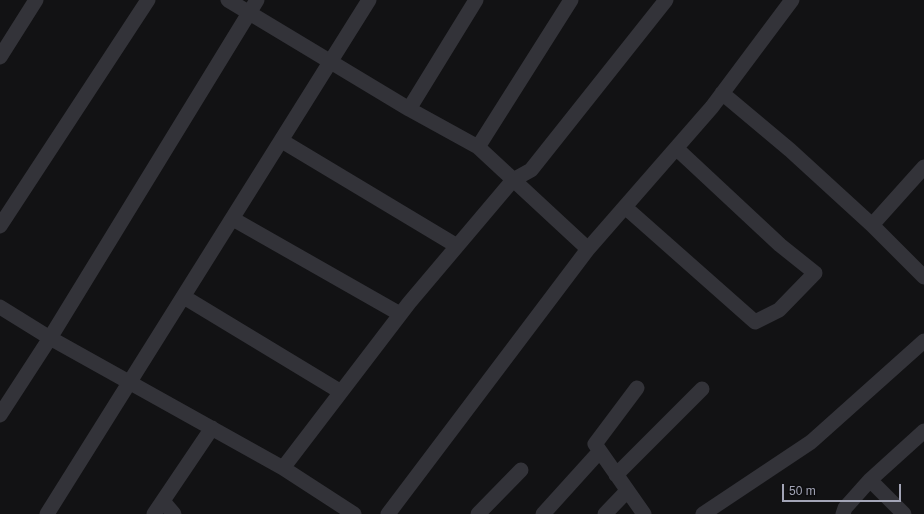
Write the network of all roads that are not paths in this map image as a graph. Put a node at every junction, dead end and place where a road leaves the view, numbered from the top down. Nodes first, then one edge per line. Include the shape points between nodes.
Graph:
1 (36, 0) edge
2 (148, 0) edge
3 (228, 0) edge
4 (369, 0) edge
5 (476, 0) edge
6 (572, 0) edge
7 (666, 0) edge
8 (792, 0) edge
9 (253, 6) edge
10 (0, 57) edge
11 (331, 62) junction
12 (722, 93) junction
13 (409, 108) junction
14 (282, 141) junction
15 (478, 147) junction
16 (676, 148) junction
17 (924, 167) edge
18 (513, 180) junction
19 (625, 207) junction
20 (233, 218) junction
21 (872, 225) junction
22 (0, 226) edge
23 (457, 246) junction
24 (588, 249) junction
25 (924, 277) edge
26 (184, 297) junction
27 (0, 307) edge
28 (400, 314) junction
29 (50, 338) junction
30 (924, 341) edge
31 (130, 382) junction
32 (637, 388) dead end
33 (702, 389) dead end
34 (341, 392) junction
35 (0, 415) edge
36 (212, 428) junction
37 (924, 431) edge
38 (600, 451) junction
39 (283, 468) junction
40 (521, 470) dead end
41 (616, 475) junction
42 (870, 480) junction
43 (627, 491) junction
44 (163, 501) junction
45 (47, 514) edge
46 (154, 514) edge
47 (174, 514) edge
48 (354, 514) edge
49 (388, 514) edge
50 (478, 514) edge
51 (542, 514) edge
52 (605, 514) edge
53 (644, 514) edge
54 (703, 514) edge
55 (843, 514) edge
56 (904, 514) edge

1 - 10 street
2 - 22 street
3 - 9 street
4 - 11 street
5 - 13 street
6 - 15 street
7 - 18 street via 531,170
8 - 12 street
9 - 11 street
9 - 29 street
11 - 13 street
11 - 14 street
12 - 16 street
12 - 21 street via 790,150
13 - 15 street
14 - 20 street
14 - 23 street
15 - 18 street
16 - 19 street
16 - 19 street via 780,245 815,273 779,310 755,322
17 - 21 street
18 - 23 street
18 - 24 street
19 - 24 street
20 - 26 street
20 - 28 street
21 - 25 street
23 - 28 street
24 - 49 street
26 - 31 street
26 - 34 street
27 - 29 street
28 - 34 street
29 - 31 street
29 - 35 street
30 - 54 street via 811,442
31 - 36 street
31 - 45 street
32 - 38 street via 595,444
33 - 41 street
34 - 39 street
36 - 39 street
36 - 44 street
37 - 42 street
38 - 41 street
38 - 51 street
39 - 48 street
40 - 50 street
41 - 43 street
42 - 55 street via 845,508
42 - 56 street
43 - 52 street
43 - 53 street
44 - 46 street
44 - 47 street

